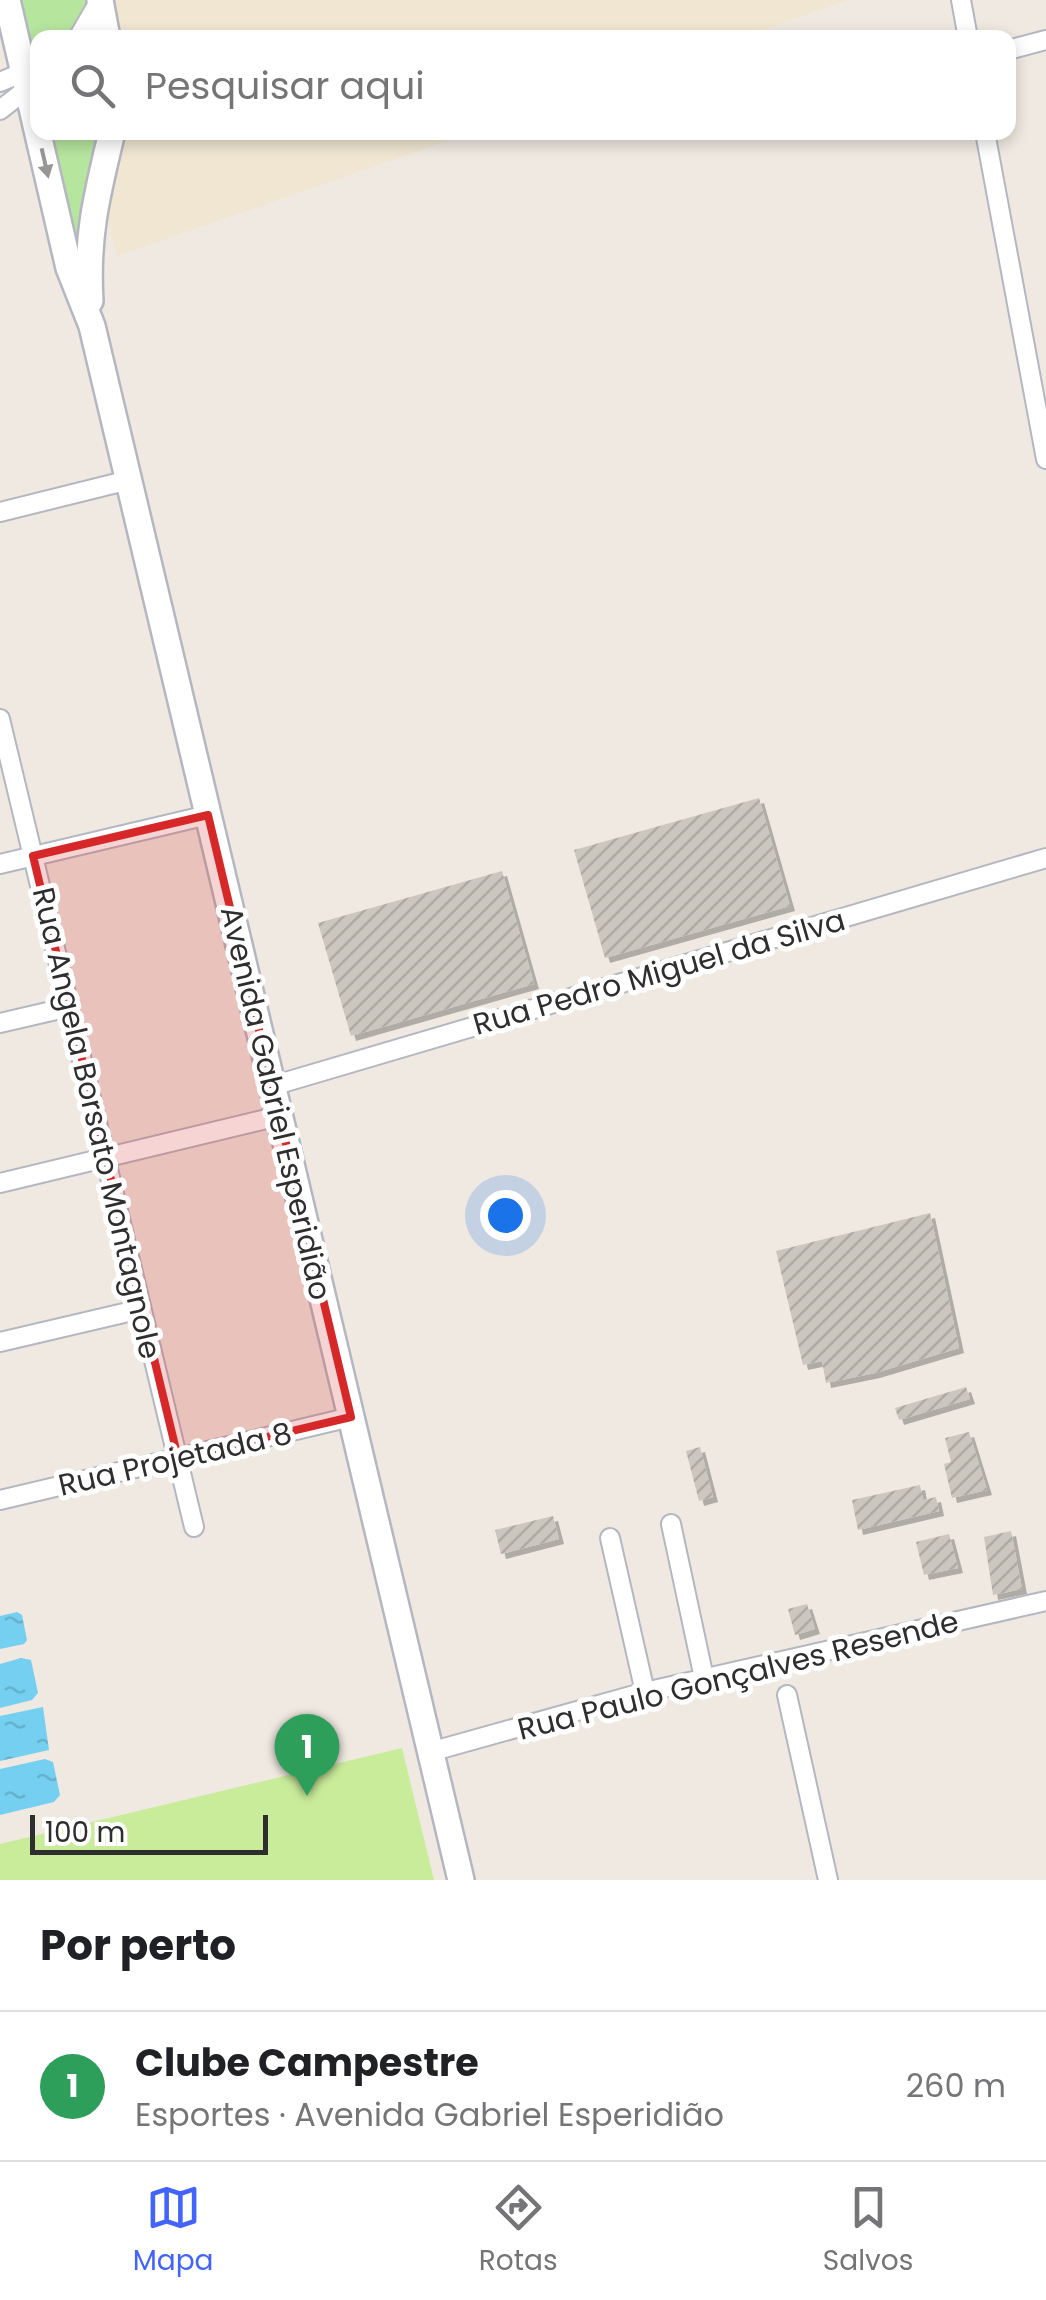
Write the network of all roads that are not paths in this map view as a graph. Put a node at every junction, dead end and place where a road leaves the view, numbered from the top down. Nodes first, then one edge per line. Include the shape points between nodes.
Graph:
1 (7, 0) edge
2 (100, 0) edge
3 (961, 0) edge
4 (83, 30) edge
5 (106, 30) edge
6 (967, 30) edge
7 (1046, 40) edge
8 (1016, 48) edge
9 (22, 78) edge
10 (0, 110) edge
11 (30, 110) edge
12 (37, 140) edge
13 (110, 140) edge
14 (988, 140) edge
15 (92, 326) junction
16 (1037, 369) edge
17 (1046, 459) edge
18 (129, 480) junction
19 (0, 512) edge
20 (0, 719) edge
21 (208, 815) junction
22 (33, 856) junction
23 (1046, 858) edge
24 (0, 864) edge
25 (68, 1007) junction
26 (0, 1024) edge
27 (272, 1086) junction
28 (279, 1116) junction
29 (105, 1158) junction
30 (0, 1183) edge
31 (141, 1309) junction
32 (0, 1342) edge
33 (351, 1417) junction
34 (178, 1458) junction
35 (0, 1500) edge
36 (671, 1524) dead end
37 (194, 1527) dead end
38 (610, 1538) dead end
39 (1046, 1601) edge
40 (704, 1678) junction
41 (645, 1692) junction
42 (787, 1696) dead end
43 (430, 1752) junction
44 (461, 1880) edge
45 (828, 1880) edge

1 - 9 main road, Avenida Gabriel Esperidião
2 - 4 street
2 - 5 main road
3 - 6 street
7 - 8 street
9 - 10 street
9 -> 11 main road, Avenida Gabriel Esperidião
12 -> 15 main road, Avenida Gabriel Esperidião via 69,268
13 - 15 main road, Avenida Gabriel Esperidião via 91,218
14 - 16 street
15 - 18 main road, Avenida Gabriel Esperidião
16 - 17 street
18 - 19 street
18 - 21 main road, Avenida Gabriel Esperidião
20 - 22 street, Rua Angela Borsato Montagnole
21 - 22 street
21 - 27 main road, Avenida Gabriel Esperidião
22 - 24 street
22 - 25 street, Rua Angela Borsato Montagnole
23 - 27 street, Rua Pedro Miguel da Silva
25 - 26 street
25 - 29 street, Rua Angela Borsato Montagnole
27 - 28 main road, Avenida Gabriel Esperidião
28 - 29 street
28 - 33 main road, Avenida Gabriel Esperidião
29 - 30 street
29 - 31 street, Rua Angela Borsato Montagnole
31 - 32 street
31 - 34 street, Rua Angela Borsato Montagnole
33 - 34 street, Rua Projetada 8
33 - 43 main road, Avenida Gabriel Esperidião
34 - 35 street, Rua Projetada 8
34 - 37 street, Rua Angela Borsato Montagnole
36 - 40 street
38 - 41 street
39 - 40 street, Rua Paulo Gonçalves Resende
40 - 41 street, Rua Paulo Gonçalves Resende
41 - 43 street, Rua Paulo Gonçalves Resende
42 - 45 street
43 - 44 main road, Avenida Gabriel Esperidião

